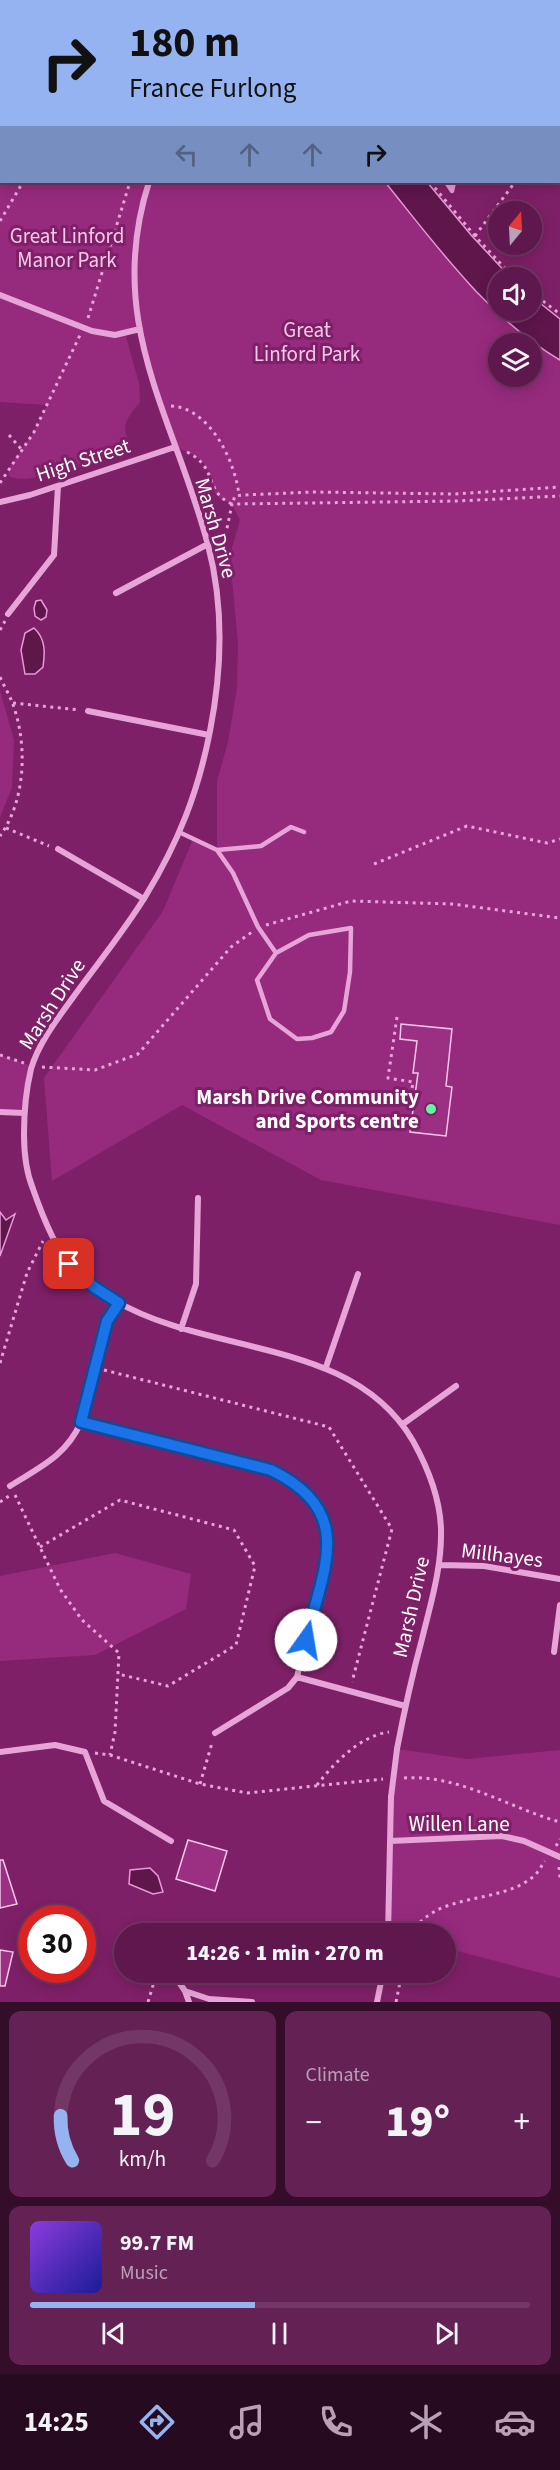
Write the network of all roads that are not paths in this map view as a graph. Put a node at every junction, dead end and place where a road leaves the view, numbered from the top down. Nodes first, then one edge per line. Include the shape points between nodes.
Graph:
1 (149, 183) edge
2 (0, 295) edge
3 (140, 329) junction
4 (175, 447) junction
5 (58, 486) junction
6 (0, 502) edge
7 (208, 544) junction
8 (116, 593) dead end
9 (8, 614) dead end
10 (88, 711) road end
11 (209, 735) junction
12 (304, 832) dead end
13 (181, 833) junction
14 (58, 849) road end
15 (217, 850) junction
16 (144, 899) junction
17 (276, 953) junction
18 (0, 1112) edge
19 (24, 1113) junction
20 (198, 1198) dead end
21 (358, 1274) dead end
22 (119, 1303) junction
23 (181, 1329) junction
24 (326, 1367) junction
25 (456, 1386) dead end
26 (81, 1422) junction
27 (403, 1424) junction
28 (10, 1486) road end
29 (441, 1565) junction
30 (560, 1579) edge
31 (560, 1605) edge
32 (554, 1652) dead end
33 (297, 1677) junction
34 (405, 1706) junction
35 (215, 1733) road end
36 (0, 1752) edge
37 (171, 1841) dead end
38 (390, 1841) junction
39 (560, 1857) edge
40 (388, 1923) edge
41 (179, 1983) edge
42 (380, 1983) edge
43 (185, 1992) junction
44 (229, 2001) edge
45 (189, 2002) edge
46 (252, 2002) edge
47 (377, 2002) edge

1 - 3 street, Marsh Drive via 133,263
2 - 3 street via 92,331 114,334
3 - 4 street, Marsh Drive via 149,374
4 - 5 street, High Street
4 - 7 street, Marsh Drive
5 - 6 street, High Street
5 - 9 street via 54,555
7 - 8 street
7 - 11 street, Marsh Drive via 220,639
10 - 11 street
11 - 13 street, Marsh Drive via 198,785
12 - 15 lane via 291,827 261,846
13 - 15 lane
13 - 16 street, Marsh Drive
14 - 16 street
15 - 17 lane
16 - 19 street, Marsh Drive via 52,1026 32,1066
17 - 17 lane via 257,980 270,1019 297,1039 331,1032 344,1011 351,928 309,934
18 - 19 street
19 - 22 street, Marsh Drive via 24,1149 31,1186 50,1228 69,1264
20 - 23 street via 196,1284
21 - 24 street
22 - 23 street, Marsh Drive
22 - 26 street via 107,1321
23 - 24 street, Marsh Drive
24 - 27 street, Marsh Drive via 378,1397
25 - 27 street
26 - 28 street via 74,1438 59,1455
26 - 33 street via 271,1470 304,1491 325,1521 329,1545
27 - 29 street, Marsh Drive via 429,1469 441,1523
29 - 30 street, Millhayes via 484,1566
29 - 34 street, Marsh Drive
31 - 32 street
33 - 34 street
33 - 35 street via 288,1688
34 - 38 street, Marsh Drive, bridge via 391,1797
36 - 37 street via 55,1745 85,1752 104,1801
38 - 39 street, Willen Lane via 502,1836
38 - 40 street, Marsh Drive
41 - 43 street
42 - 47 street
43 - 44 street
43 - 45 street
44 - 46 street

